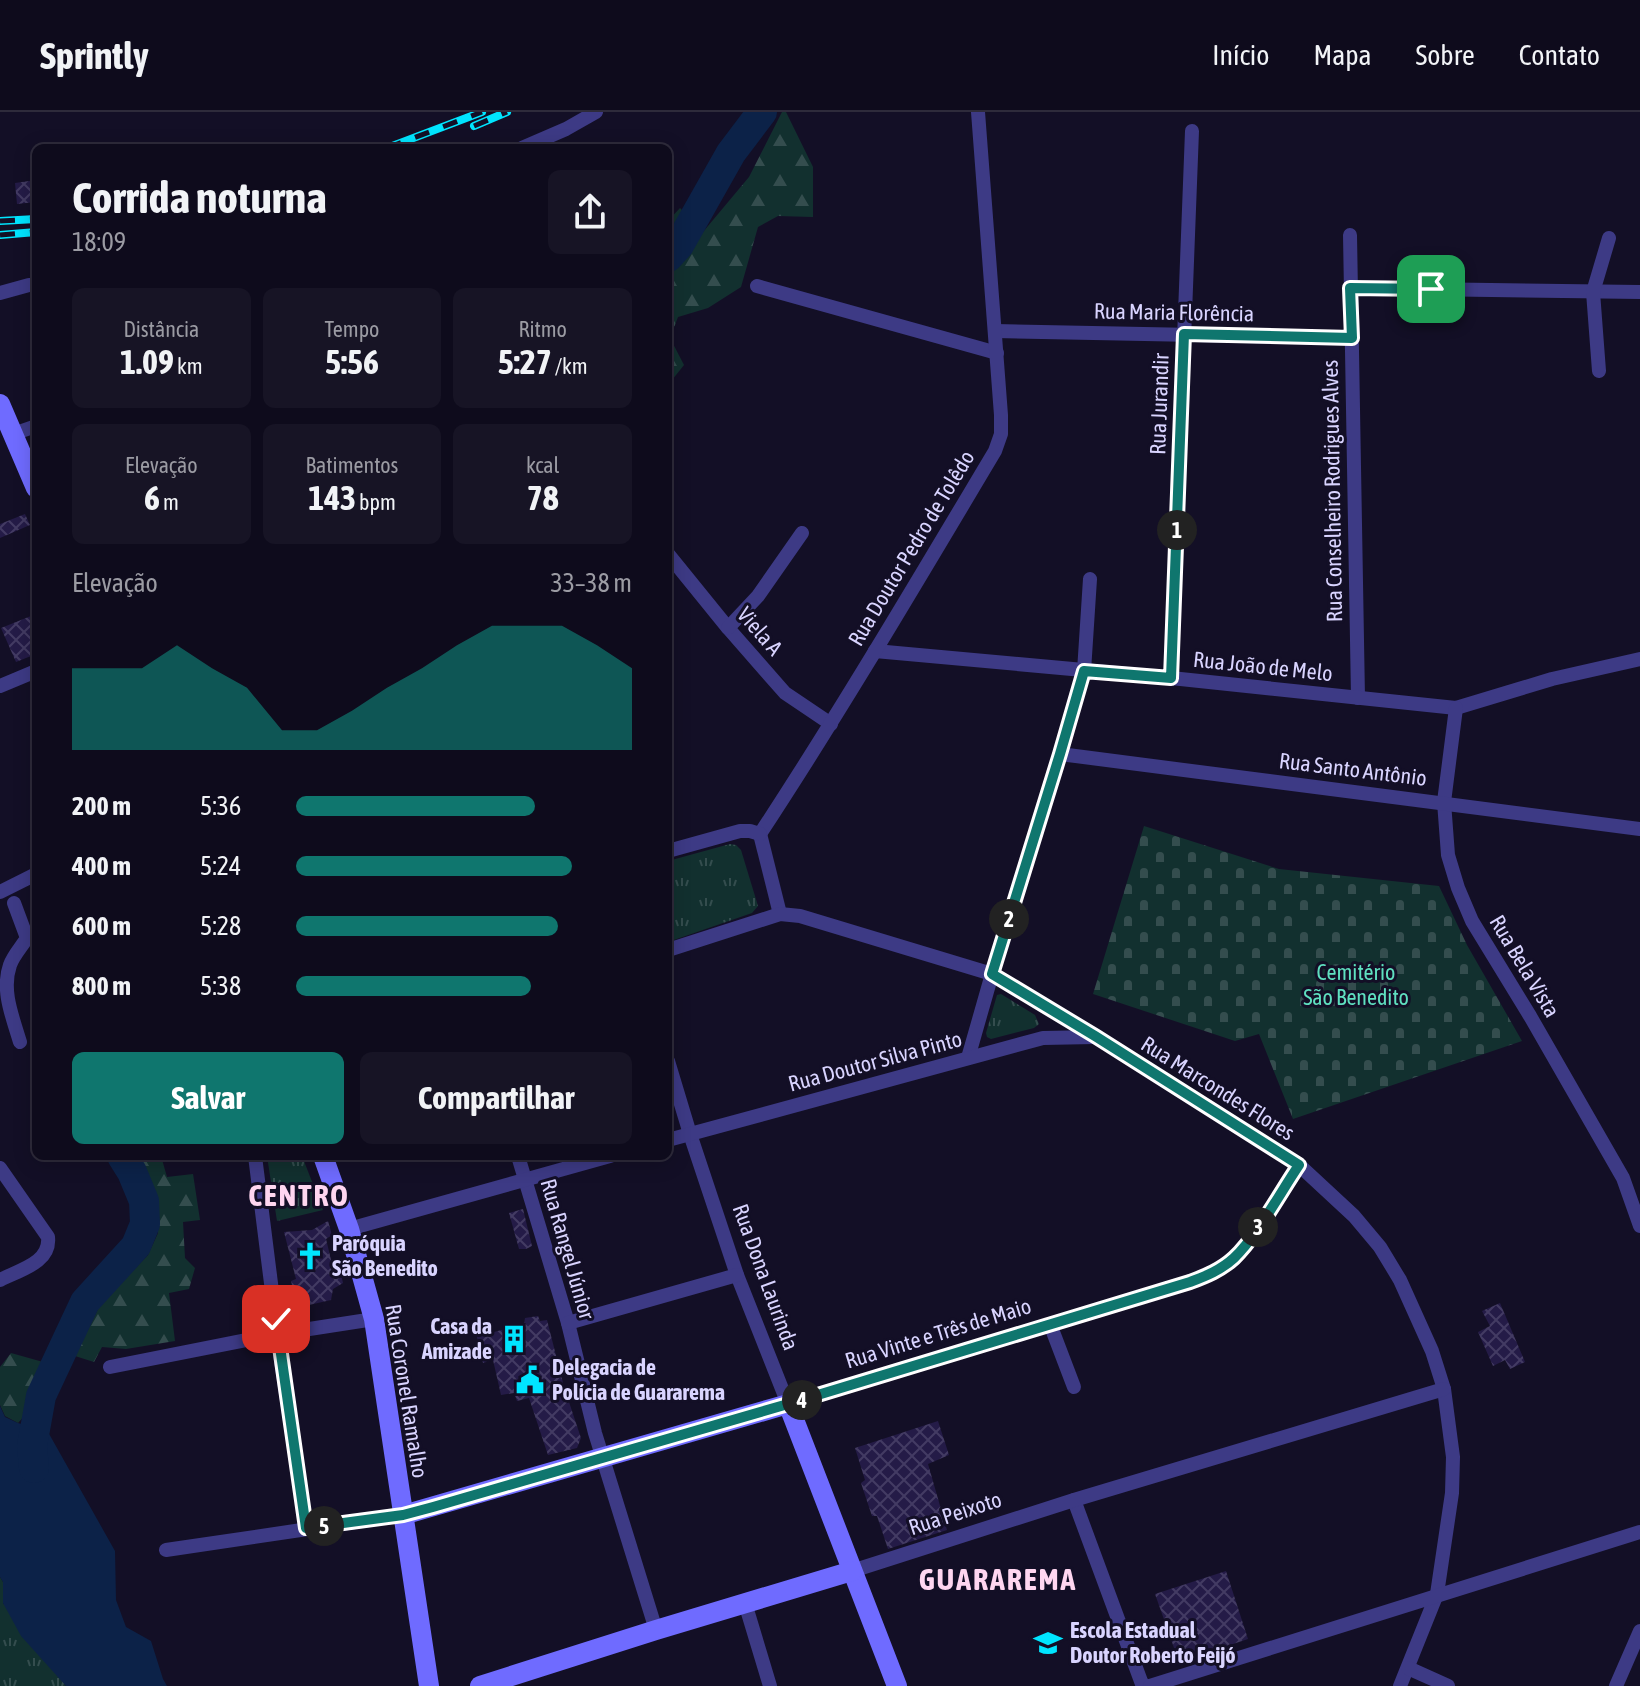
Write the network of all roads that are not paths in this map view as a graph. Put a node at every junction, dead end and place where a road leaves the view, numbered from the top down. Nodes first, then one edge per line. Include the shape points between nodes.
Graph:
1 (596, 112) edge
2 (978, 112) edge
3 (1192, 131) dead end
4 (531, 144) edge
5 (1350, 235) dead end
6 (1609, 238) dead end
7 (32, 285) edge
8 (757, 286) dead end
9 (1350, 288) junction
10 (1593, 292) junction
11 (1640, 292) edge
12 (0, 293) edge
13 (995, 331) junction
14 (1184, 334) junction
15 (1352, 338) junction
16 (997, 353) junction
17 (1599, 371) dead end
18 (0, 404) edge
19 (32, 427) edge
20 (13, 434) junction
21 (32, 479) edge
22 (802, 533) dead end
23 (672, 559) edge
24 (1090, 579) dead end
25 (728, 628) junction
26 (875, 651) junction
27 (1640, 659) edge
28 (1084, 671) junction
29 (32, 673) edge
30 (1171, 678) junction
31 (0, 686) edge
32 (1358, 698) junction
33 (1456, 708) junction
34 (831, 724) junction
35 (1060, 754) junction
36 (1444, 802) junction
37 (1640, 829) edge
38 (760, 834) junction
39 (672, 850) edge
40 (32, 876) edge
41 (0, 892) edge
42 (14, 903) dead end
43 (780, 914) junction
44 (672, 949) edge
45 (992, 974) junction
46 (1049, 1009) junction
47 (1095, 1036) junction
48 (1043, 1038) junction
49 (20, 1042) dead end
50 (968, 1058) junction
51 (672, 1074) edge
52 (690, 1134) junction
53 (672, 1139) edge
54 (255, 1160) edge
55 (324, 1160) edge
56 (519, 1160) edge
57 (596, 1160) edge
58 (1299, 1165) junction
59 (0, 1168) edge
60 (525, 1180) junction
61 (1640, 1226) edge
62 (349, 1229) junction
63 (737, 1275) junction
64 (0, 1280) edge
65 (374, 1319) junction
66 (568, 1323) junction
67 (1050, 1324) junction
68 (277, 1334) junction
69 (110, 1367) dead end
70 (1074, 1387) dead end
71 (1444, 1389) junction
72 (788, 1404) junction
73 (603, 1458) junction
74 (1074, 1500) junction
75 (403, 1515) junction
76 (306, 1528) junction
77 (1640, 1532) edge
78 (166, 1550) dead end
79 (852, 1571) junction
80 (1437, 1594) junction
81 (745, 1603) junction
82 (656, 1630) junction
83 (1640, 1631) edge
84 (1408, 1668) junction
85 (429, 1686) edge
86 (480, 1686) edge
87 (770, 1686) edge
88 (897, 1686) edge
89 (1148, 1686) edge
90 (1400, 1686) edge
91 (1448, 1686) edge
92 (1616, 1686) edge

1 - 4 street
2 - 13 street, Rua Doutor Pedro de Tolêdo
3 - 14 street, Rua Jurandir
5 - 9 street, Rua Conselheiro Rodrigues Alves
6 - 10 street
7 - 12 street
8 - 16 street
9 - 10 street
9 - 15 street, Rua Conselheiro Rodrigues Alves
10 - 11 street
10 - 17 street
13 - 14 street, Rua Maria Florência
13 - 16 street, Rua Doutor Pedro de Tolêdo
14 - 15 street, Rua Maria Florência
14 - 30 street, Rua Jurandir
15 - 32 street, Rua Conselheiro Rodrigues Alves
16 - 26 street, Rua Doutor Pedro de Tolêdo via 1001,434 995,451
18 - 20 main road
19 - 20 street
20 - 21 main road
22 - 25 street via 758,596
23 - 25 street, Viela A
24 - 28 street
25 - 34 street, Viela A via 785,693
26 - 28 street, Rua João de Melo
26 - 34 street, Rua Doutor Pedro de Tolêdo
27 - 33 street, Rua João de Melo
28 - 30 street, Rua João de Melo
28 - 35 street
29 - 31 street
30 - 32 street, Rua João de Melo
32 - 33 street, Rua João de Melo
33 - 36 street, Rua Bela Vista
34 - 38 street, Rua Doutor Pedro de Tolêdo
35 - 36 street, Rua Santo Antônio
35 - 45 street
36 - 37 street, Rua Santo Antônio
36 - 61 street, Rua Bela Vista via 1448,855 1472,921 1623,1178
38 - 39 street via 740,831
38 - 43 street
40 - 41 street
42 - 49 street via 27,938 10,964 7,980
43 - 44 street, Rua Marcondes Flores
43 - 45 street, Rua Marcondes Flores
45 - 46 street, Rua Marcondes Flores
45 - 50 street
46 - 47 street, Rua Marcondes Flores
46 - 48 street via 1051,1026
47 - 48 street, Rua Doutor Silva Pinto
47 - 58 street, Rua Marcondes Flores
48 - 50 street, Rua Doutor Silva Pinto
50 - 52 street, Rua Doutor Silva Pinto
51 - 52 street, Rua Dona Laurinda
52 - 53 street, Rua Doutor Silva Pinto
52 - 63 street, Rua Dona Laurinda
54 - 68 street
55 - 62 main road, Rua Coronel Ramalho
56 - 60 street, Rua Rangel Júnior
57 - 60 street
58 - 67 street, Rua Vinte e Três de Maio via 1247,1244 1214,1273
58 - 71 street, Rua Marcondes Flores via 1380,1247 1419,1320
59 - 64 street via 49,1245 42,1259
60 - 62 street
60 - 66 street, Rua Rangel Júnior
62 - 65 main road, Rua Coronel Ramalho
63 - 66 street
63 - 72 street, Rua Dona Laurinda
65 - 68 street
65 - 75 main road, Rua Coronel Ramalho
66 - 73 street, Rua Rangel Júnior
67 - 70 street
67 - 72 street, Rua Vinte e Três de Maio
68 - 69 street
68 - 76 street
71 - 74 street, Rua Peixoto
71 - 80 street, Rua Marcondes Flores via 1453,1469
72 - 73 main road, Rua Vinte e Três de Maio
72 - 79 main road, Rua Dona Laurinda
73 - 75 main road, Rua Vinte e Três de Maio
73 - 82 street, Rua Rangel Júnior
74 - 79 street, Rua Peixoto
74 - 89 street via 1142,1684
75 - 76 street, Rua Vinte e Três de Maio
75 - 85 main road, Rua Coronel Ramalho
76 - 78 street, Rua Vinte e Três de Maio
77 - 80 street
79 - 81 main road, Rua Peixoto
79 - 88 main road, Rua Dona Laurinda
80 - 84 street, Rua Marcondes Flores
80 - 89 street
81 - 82 main road, Rua Peixoto
81 - 87 street
82 - 86 main road, Rua Peixoto
83 - 92 street
84 - 90 street, Rua Marcondes Flores
84 - 91 street

